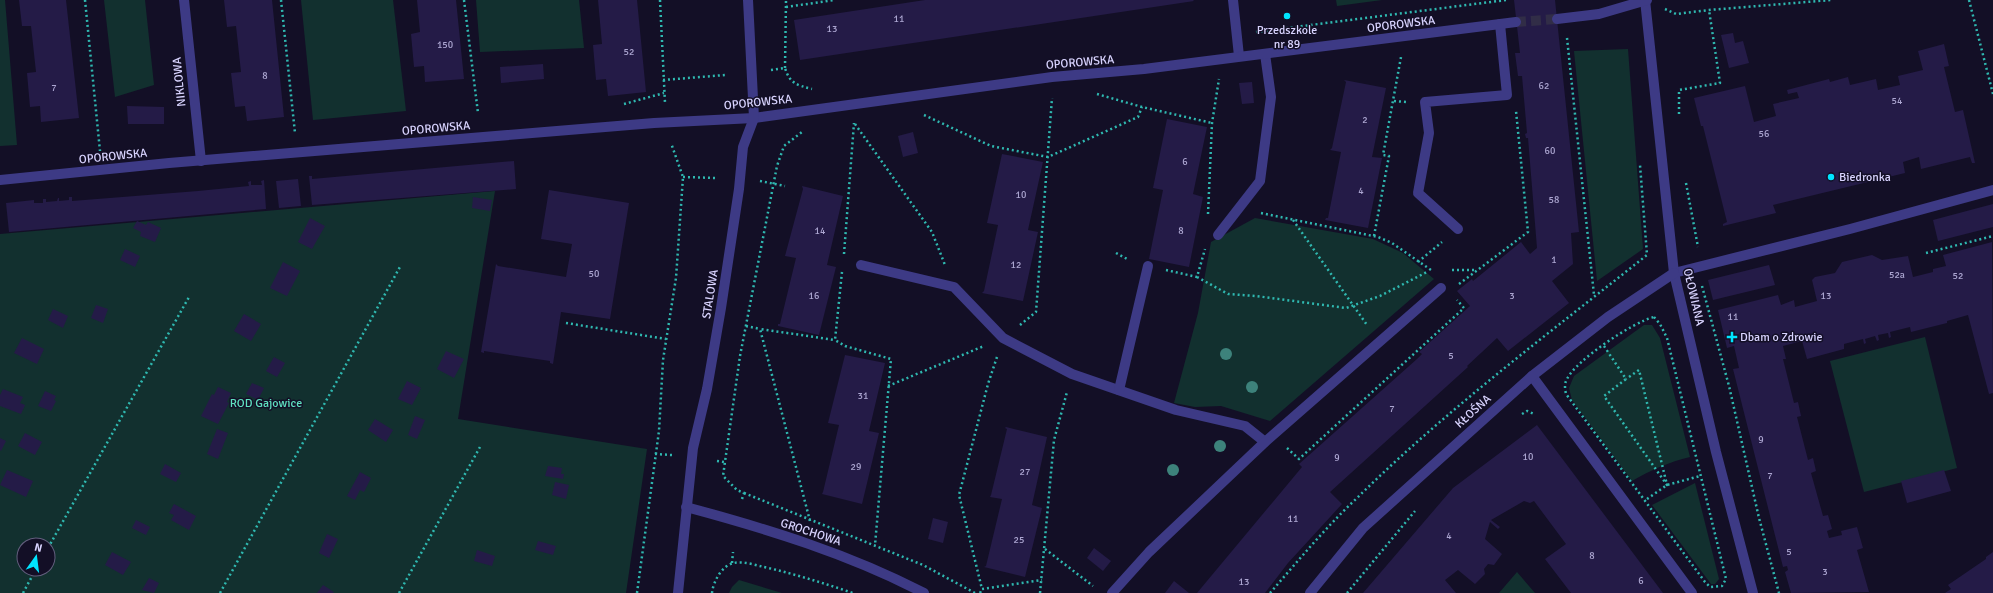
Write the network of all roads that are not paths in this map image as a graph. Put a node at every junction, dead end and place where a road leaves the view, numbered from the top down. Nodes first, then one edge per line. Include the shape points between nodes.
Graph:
1 (184, 0) edge
2 (748, 0) edge
3 (1233, 0) edge
4 (1646, 0) edge
5 (1561, 18) tunnel mouth
6 (1265, 54) junction
7 (1239, 56) junction
8 (754, 118) junction
9 (202, 161) junction
10 (0, 180) edge
11 (1993, 190) edge
12 (1458, 229) road end
13 (1218, 235) dead end
14 (861, 265) dead end
15 (1148, 266) dead end
16 (1674, 273) junction
17 (1445, 289) road end
18 (1532, 376) junction
19 (1119, 390) junction
20 (1265, 442) junction
21 (686, 507) junction
22 (678, 593) edge
23 (924, 593) edge
24 (1112, 593) edge
25 (1310, 593) edge
26 (1692, 593) edge
27 (1753, 593) edge

1 - 9 street, NIKLOWA
2 - 8 street, STALOWA
3 - 7 street
4 - 5 street via 1599,14
4 - 16 street, OŁOWIANA
6 - 7 street, OPOROWSKA
6 - 12 street, OPOROWSKA via 1508,23 1507,94 1425,102 1429,133 1418,193
6 - 13 street via 1271,97 1260,181
7 - 8 street, OPOROWSKA via 1144,69 1052,77
8 - 9 street, OPOROWSKA via 654,123
8 - 21 street, STALOWA via 743,147 721,308 707,389 693,448
9 - 10 street, OPOROWSKA
11 - 16 street
14 - 19 street via 954,288 1003,338 1072,374
15 - 19 street
16 - 18 street, KŁOŚNA via 1608,317
16 - 27 street, OŁOWIANA
17 - 20 street via 1379,342
18 - 25 street, KŁOŚNA via 1363,528
18 - 26 street
19 - 20 street via 1176,410 1245,426
20 - 24 street via 1149,552
21 - 22 street, STALOWA
21 - 23 street, GROCHOWA via 738,521 840,555

